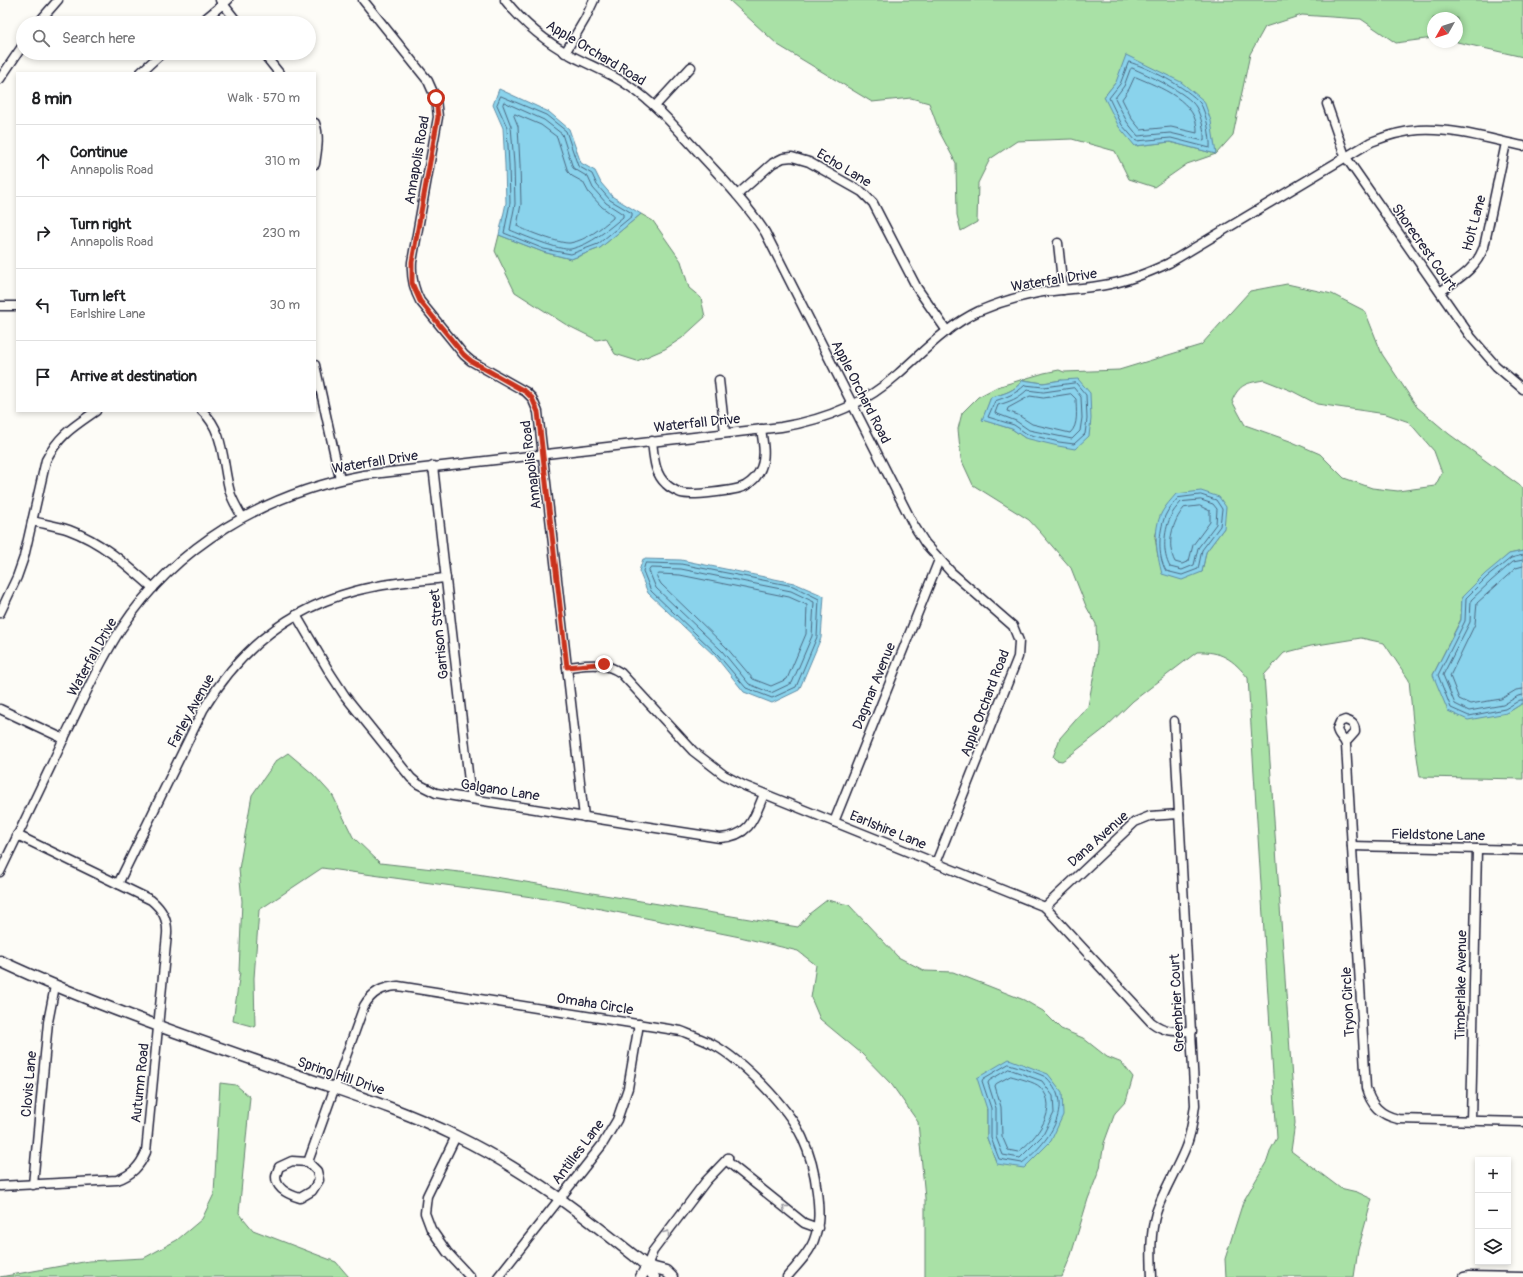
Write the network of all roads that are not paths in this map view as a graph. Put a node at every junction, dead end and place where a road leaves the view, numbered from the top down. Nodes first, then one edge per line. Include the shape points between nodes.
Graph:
1 (58, 0) edge
2 (363, 0) edge
3 (505, 0) edge
4 (594, 0) edge
5 (224, 1) edge
6 (44, 16) edge
7 (208, 16) edge
8 (234, 16) edge
9 (565, 53) junction
10 (16, 55) edge
11 (154, 60) edge
12 (268, 60) edge
13 (691, 67) dead end
14 (141, 72) edge
15 (278, 72) edge
16 (0, 79) edge
17 (1327, 104) dead end
18 (655, 106) junction
19 (316, 127) edge
20 (1506, 143) junction
21 (1523, 146) edge
22 (1345, 156) junction
23 (316, 158) edge
24 (737, 195) junction
25 (1058, 243) dead end
26 (1063, 290) junction
27 (1440, 292) junction
28 (0, 306) edge
29 (16, 306) edge
30 (946, 331) junction
31 (316, 370) edge
32 (719, 380) dead end
33 (1523, 389) edge
34 (852, 405) junction
35 (95, 412) edge
36 (203, 412) edge
37 (761, 429) junction
38 (725, 433) junction
39 (652, 441) junction
40 (543, 454) junction
41 (433, 466) junction
42 (340, 479) junction
43 (242, 517) junction
44 (32, 521) junction
45 (939, 560) junction
46 (446, 578) junction
47 (153, 588) junction
48 (0, 613) edge
49 (296, 615) junction
50 (567, 667) junction
51 (0, 709) edge
52 (1174, 721) dead end
53 (64, 739) junction
54 (1346, 742) dead end
55 (764, 794) junction
56 (471, 799) junction
57 (1179, 814) junction
58 (584, 817) junction
59 (834, 822) junction
60 (18, 835) junction
61 (1352, 846) junction
62 (1477, 849) junction
63 (1523, 850) edge
64 (936, 863) junction
65 (0, 872) edge
66 (118, 884) junction
67 (1045, 906) junction
68 (0, 961) edge
69 (55, 986) junction
70 (639, 1024) junction
71 (158, 1026) junction
72 (1192, 1031) junction
73 (334, 1088) junction
74 (1471, 1121) junction
75 (1523, 1122) edge
76 (456, 1136) junction
77 (308, 1162) junction
78 (33, 1185) junction
79 (0, 1186) edge
80 (560, 1198) junction
81 (818, 1228) junction
82 (647, 1266) junction
83 (470, 1277) edge
84 (498, 1277) edge
85 (641, 1277) edge
86 (654, 1277) edge
87 (672, 1277) edge
88 (787, 1277) edge
89 (1152, 1277) edge
90 (1464, 1277) edge
91 (1523, 1277) edge

1 - 6 street
2 - 40 street, Annapolis Road via 428,81 437,103 438,117 412,262 412,283 415,293 464,355 521,388 532,398 538,412
3 - 9 street, Apple Orchard Road via 530,27
4 - 9 street
5 - 7 street
5 - 8 street
9 - 18 street, Apple Orchard Road via 616,78
10 - 16 street
11 - 14 street
12 - 15 street
13 - 18 street
17 - 22 street, Shorecrest Court
18 - 24 street, Apple Orchard Road
19 - 23 street
20 - 21 street, Waterfall Drive
20 - 22 street, Waterfall Drive via 1451,131 1418,130 1386,136
20 - 27 street, Holt Lane via 1481,256 1467,273
22 - 26 street, Waterfall Drive via 1169,263 1111,284
22 - 27 street, Shorecrest Court
24 - 30 street, Echo Lane via 772,163 792,157 809,162 862,192 875,206 917,288
24 - 34 street, Apple Orchard Road via 765,232
25 - 26 street
26 - 30 street, Waterfall Drive via 1038,293 996,304
27 - 33 street, Shorecrest Court via 1482,351
28 - 29 street
30 - 34 street, Waterfall Drive via 882,387
31 - 42 street
32 - 38 street
34 - 37 street, Waterfall Drive via 816,420
34 - 45 street, Apple Orchard Road via 913,524
35 - 44 street via 68,430 52,448 46,460
36 - 43 street via 218,433 230,493
37 - 38 street, Waterfall Drive
37 - 39 street via 764,453 761,468 750,482 729,490 689,494 673,490 658,473
38 - 39 street, Waterfall Drive
39 - 40 street, Waterfall Drive
40 - 41 street, Waterfall Drive
40 - 50 street, Annapolis Road
41 - 42 street, Waterfall Drive
41 - 46 street, Garrison Street
42 - 43 street, Waterfall Drive via 266,504
43 - 47 street, Waterfall Drive via 199,545
44 - 47 street via 68,530 98,544
44 - 48 street via 24,557
45 - 59 street, Dagmar Avenue
45 - 64 street, Apple Orchard Road via 1013,626 1020,649
46 - 49 street, Farley Avenue via 356,590
46 - 56 street, Garrison Street
47 - 53 street, Waterfall Drive via 125,623 107,652
49 - 56 street, Galgano Lane via 345,696 411,778 436,793
49 - 66 street, Farley Avenue via 278,626 243,655 214,691
50 - 55 street, Earlshire Lane via 604,664 616,669 703,759 724,775
50 - 58 street, Annapolis Road
51 - 53 street
52 - 57 street, Greenbrier Court
53 - 60 street, Waterfall Drive
54 - 61 street, Tryon Circle
55 - 58 street, Galgano Lane via 751,823 742,832 730,838
55 - 59 street, Earlshire Lane
56 - 58 street, Galgano Lane
57 - 67 street, Dana Avenue via 1150,816 1135,822
57 - 72 street, Greenbrier Court
59 - 64 street, Earlshire Lane
60 - 65 street, Waterfall Drive
60 - 66 street
61 - 62 street, Fieldstone Lane
61 - 74 street, Tryon Circle via 1368,1096 1376,1108 1398,1119
62 - 63 street, Fieldstone Lane
62 - 74 street, Timberlake Avenue
64 - 67 street, Earlshire Lane
66 - 71 street, Autumn Road via 151,900 166,919 167,934
67 - 72 street, Earlshire Lane via 1151,1022 1173,1032
68 - 69 main road, Spring Hill Drive
69 - 71 main road, Spring Hill Drive
69 - 78 street, Clovis Lane via 48,1022
70 - 73 street, Omaha Circle via 390,986 374,993 364,1006
70 - 80 street, Antilles Lane via 628,1088 617,1120 602,1145
70 - 81 street, Omaha Circle via 681,1032 712,1044 728,1054 774,1097 797,1127 810,1158 820,1214
71 - 73 main road, Spring Hill Drive
71 - 78 street, Autumn Road via 146,1152 138,1167 117,1180
72 - 89 street, Greenbrier Court via 1195,1091 1193,1121 1185,1150 1156,1214 1152,1232
73 - 76 main road, Spring Hill Drive
73 - 77 street, Omaha Circle
74 - 75 street, Tryon Circle
76 - 80 main road, Spring Hill Drive via 496,1157
76 - 83 street via 427,1196 425,1213 431,1229 447,1252
77 - 77 street via 317,1171 319,1180 312,1191 300,1198 288,1194 280,1187 276,1177 279,1167 292,1162
78 - 79 street, Autumn Road
80 - 82 main road, Spring Hill Drive
80 - 84 street, Antilles Lane
81 - 82 street via 804,1223 781,1206 728,1162 728,1158 706,1181 653,1251
81 - 88 street, Omaha Circle via 814,1242
82 - 85 main road
82 - 86 main road, Spring Hill Drive
82 - 87 main road, Spring Hill Drive via 666,1272
90 - 91 street

